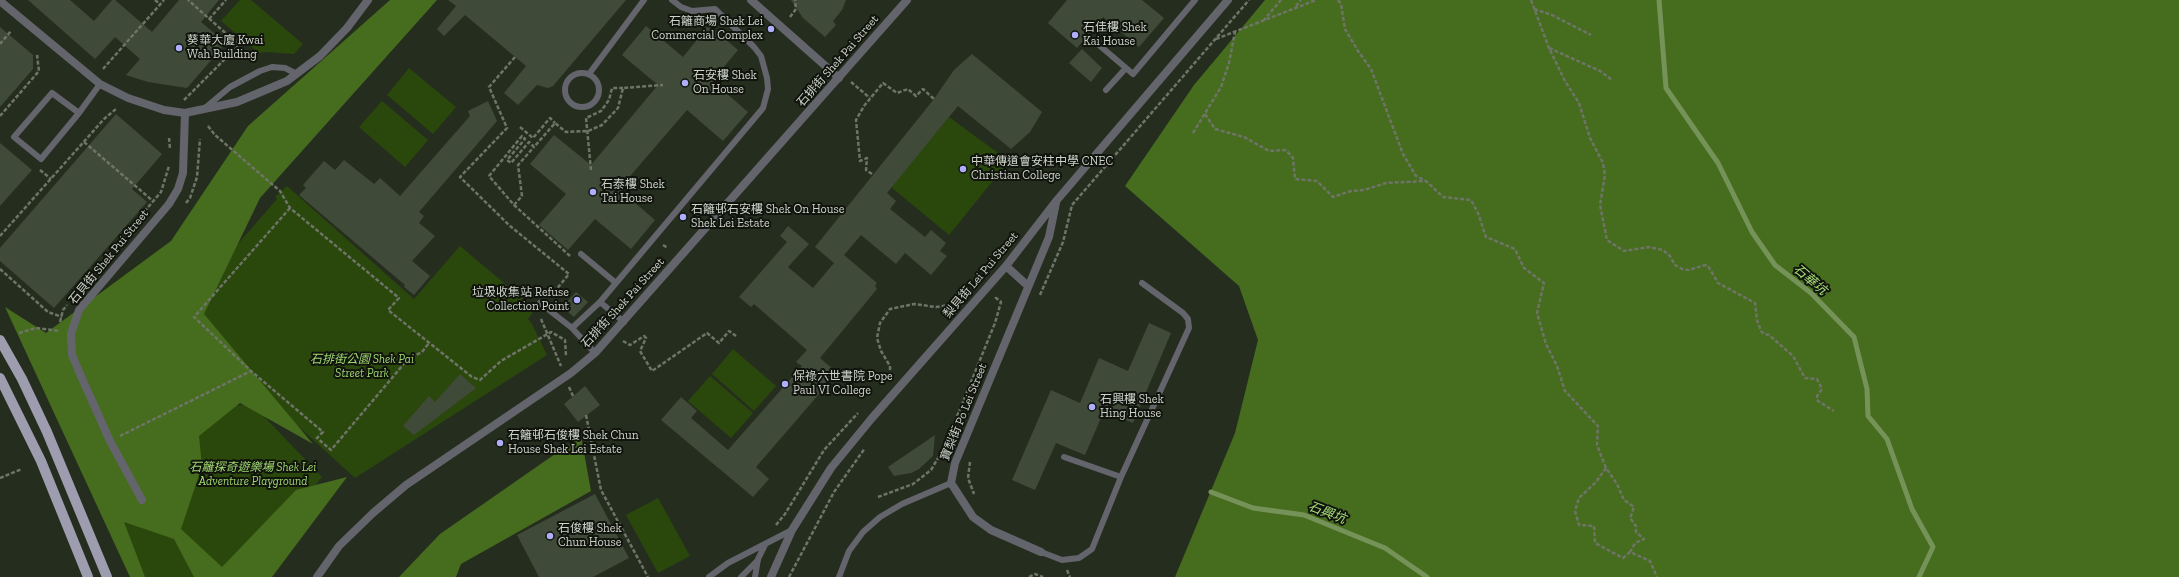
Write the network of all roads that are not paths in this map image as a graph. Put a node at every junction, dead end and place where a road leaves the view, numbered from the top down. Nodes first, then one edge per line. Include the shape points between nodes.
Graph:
1 (368, 0) edge
2 (644, 0) edge
3 (672, 0) edge
4 (751, 0) edge
5 (907, 0) edge
6 (1195, 0) edge
7 (1228, 0) edge
8 (0, 1) edge
9 (1099, 45) dead end
10 (1126, 68) junction
11 (297, 74) junction
12 (589, 74) junction
13 (839, 78) junction
14 (100, 84) junction
15 (1106, 90) dead end
16 (202, 111) junction
17 (79, 112) junction
18 (185, 113) junction
19 (1057, 200) junction
20 (581, 254) road end
21 (1006, 266) junction
22 (1142, 283) dead end
23 (616, 284) junction
24 (1028, 286) junction
25 (600, 302) junction
26 (540, 303) dead end
27 (624, 322) junction
28 (572, 328) junction
29 (0, 340) edge
30 (595, 353) junction
31 (0, 378) edge
32 (1064, 457) dead end
33 (1121, 477) junction
34 (951, 483) junction
35 (142, 500) dead end
36 (792, 530) junction
37 (765, 545) junction
38 (1041, 552) joint
39 (758, 560) junction
40 (88, 577) edge
41 (107, 577) edge
42 (317, 577) edge
43 (709, 577) edge
44 (741, 577) edge
45 (755, 577) edge
46 (771, 577) edge
47 (840, 577) edge

1 - 11 street via 347,28 320,56
2 - 12 lane
3 - 23 lane via 692,11 715,9 754,47 761,56 765,68 767,98 763,108
4 - 13 street
5 - 13 street, 石排街 Shek Pai Street
6 - 10 lane via 1133,74
7 - 19 street, 梨貝街 Lei Pui Street
8 - 14 street
9 - 10 lane
10 - 15 lane
11 - 16 street via 271,90
11 - 16 lane via 285,68 272,67 260,71 230,87
12 - 12 lane via 599,87 597,98 588,106 577,106 567,100 565,83 578,73
13 - 27 street, 石排街 Shek Pai Street
14 - 17 lane
14 - 18 street via 135,101
16 - 18 street
17 - 17 lane via 41,159 14,137 52,94
18 - 35 street, 石貝街 Shek Pui Street via 183,173 178,189 169,204 79,310 71,334 72,355 80,374 110,441
19 - 21 street, 梨貝街 Lei Pui Street
19 - 24 street, 寶梨街 Po Lei Street via 1050,236
20 - 23 lane
21 - 24 street
21 - 36 street, 梨貝街 Lei Pui Street via 836,462
22 - 33 lane via 1183,313 1188,319 1189,328
23 - 25 lane
24 - 34 street, 寶梨街 Po Lei Street via 955,463
25 - 27 lane
25 - 28 lane
26 - 28 lane
27 - 30 street, 石排街 Shek Pai Street
28 - 30 lane
29 - 41 main road via 47,432
30 - 42 street, 石排街 Shek Pai Street via 571,373 406,485 372,513 339,546
31 - 40 main road via 41,461
32 - 33 lane
33 - 38 lane via 1092,549 1079,558 1062,560
34 - 38 street via 974,517 991,530
34 - 47 lane via 902,504 880,517 863,532 849,551
36 - 37 lane
36 - 46 street, 梨貝街 Lei Pui Street
37 - 39 lane
37 - 43 lane via 728,563
39 - 44 lane
39 - 45 lane

